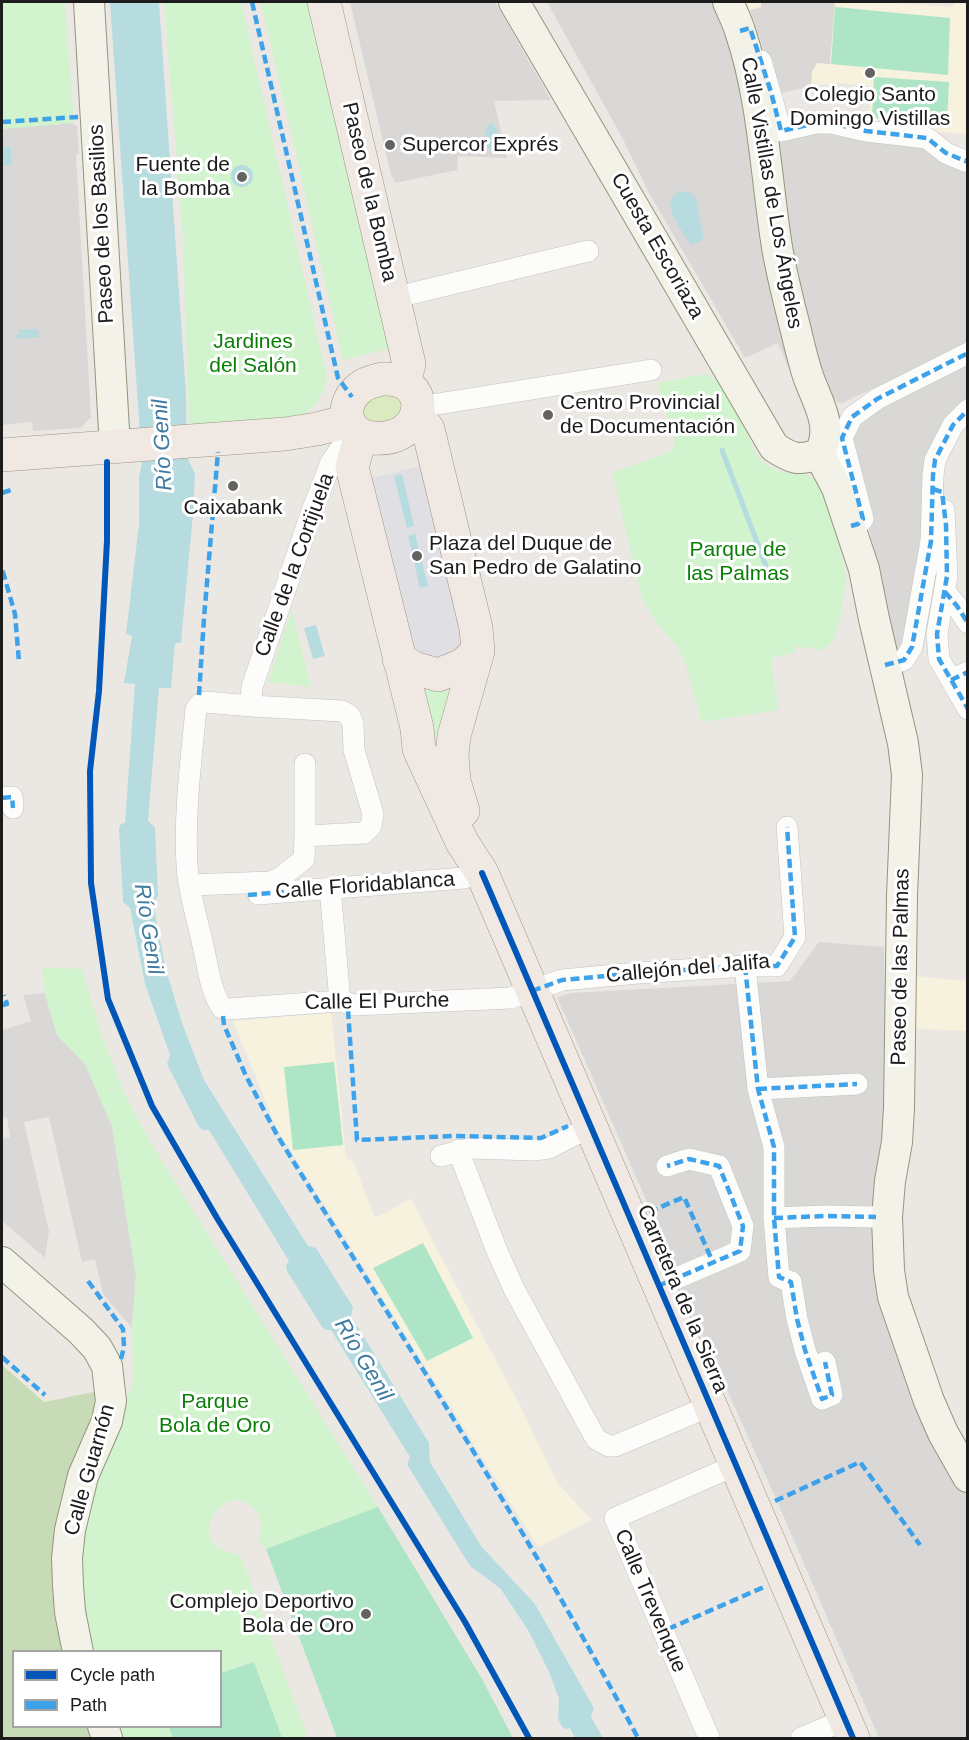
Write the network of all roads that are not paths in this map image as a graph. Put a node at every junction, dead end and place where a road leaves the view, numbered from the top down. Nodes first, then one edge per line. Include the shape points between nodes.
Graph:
1 (89, 2) edge
2 (324, 2) edge
3 (514, 2) edge
4 (728, 2) edge
5 (740, 31) junction
6 (968, 160) edge
7 (588, 251) dead end
8 (393, 298) junction
9 (968, 353) edge
10 (651, 370) dead end
11 (413, 402) junction
12 (968, 410) edge
13 (354, 428) junction
14 (128, 446) junction
15 (819, 454) junction
16 (2, 455) edge
17 (933, 489) junction
18 (851, 526) junction
19 (945, 592) junction
20 (968, 623) edge
21 (478, 651) junction
22 (399, 659) junction
23 (885, 665) junction
24 (959, 676) edge
25 (251, 706) junction
26 (968, 708) edge
27 (417, 728) junction
28 (453, 756) junction
29 (305, 764) dead end
30 (787, 827) dead end
31 (305, 836) junction
32 (482, 873) junction
33 (190, 885) junction
34 (330, 888) junction
35 (248, 895) dead end
36 (745, 966) junction
37 (532, 991) junction
38 (340, 1000) junction
39 (857, 1084) dead end
40 (758, 1089) junction
41 (590, 1127) junction
42 (667, 1166) dead end
43 (876, 1217) dead end
44 (774, 1218) junction
45 (2, 1262) edge
46 (658, 1286) junction
47 (825, 1362) dead end
48 (710, 1406) junction
49 (736, 1465) junction
50 (968, 1477) edge
51 (78, 1650) edge
52 (849, 1729) edge
53 (709, 1738) edge
54 (801, 1738) edge

1 - 14 street, Paseo de los Basilios
2 - 8 main road, Paseo de la Bomba
3 - 15 street, Cuesta Escoriaza via 774,447 789,458 805,459
4 - 5 street, Calle Vistillas de Los Ángeles
5 - 6 street via 750,28 781,131 831,123 927,138 946,153
5 - 15 street, Calle Vistillas de Los Ángeles via 759,113 777,249 805,367 824,417 826,432
7 - 8 street
8 - 11 main road, Paseo de la Bomba via 409,364
9 - 18 street via 877,399 852,417 842,438 863,519
10 - 11 street
11 - 13 main road via 409,426 400,433 374,438
11 - 13 main road via 392,379 368,383 359,388 346,409
11 - 21 main road via 433,447 476,628
12 - 17 street via 953,425 935,460
13 - 14 main road
13 - 22 main road via 352,467
13 - 25 street, Calle de la Cortijuela via 330,464 312,511 252,687
14 - 16 main road
15 - 18 street, Paseo de las Palmas via 833,478
17 - 19 street via 942,492 946,525
17 - 23 street via 931,541 912,647 904,660
18 - 23 street, Paseo de las Palmas
19 - 20 street
19 - 24 street via 937,634 939,659
21 - 22 main road via 464,665 438,675
21 - 28 main road via 454,736
22 - 27 main road
23 - 50 street, Paseo de las Palmas via 907,776 899,1108 887,1217 889,1270 893,1297 926,1393
24 - 26 street
25 - 31 street via 342,711 350,716 354,750 372,814 371,826 364,833
25 - 33 street via 206,702 196,709 188,793
27 - 28 main road via 430,751 444,758
27 - 32 main road via 419,748 462,842
28 - 32 main road via 454,781
29 - 31 street
30 - 36 street, Callejón del Jalifa via 795,937 777,966
31 - 33 street via 304,859 280,878 270,882
32 - 34 street, Calle Floridablanca via 464,878
32 - 37 main road, Carretera de la Sierra
33 - 38 street, Calle El Purche via 216,999 222,1008
34 - 35 street, Calle Floridablanca
34 - 38 street
36 - 37 street, Callejón del Jalifa via 562,980
36 - 40 street
37 - 38 street, Calle El Purche via 506,998 355,1005
37 - 41 main road, Carretera de la Sierra
39 - 40 street
40 - 44 street via 774,1147
41 - 46 main road, Carretera de la Sierra
41 - 48 street via 549,1148 472,1148 449,1153 514,1289 596,1439 615,1446
42 - 46 street via 689,1159 719,1166 743,1227 740,1251
43 - 44 street
44 - 47 street via 779,1276 790,1282 805,1350 822,1399 832,1395
45 - 51 street, Calle Guarnón via 81,1331 107,1366 111,1401 107,1421 83,1476 67,1558 70,1612
46 - 48 main road, Carretera de la Sierra
48 - 49 main road, Carretera de la Sierra
49 - 52 main road, Carretera de la Sierra
49 - 53 street, Calle Trevenque via 615,1518
52 - 54 street

